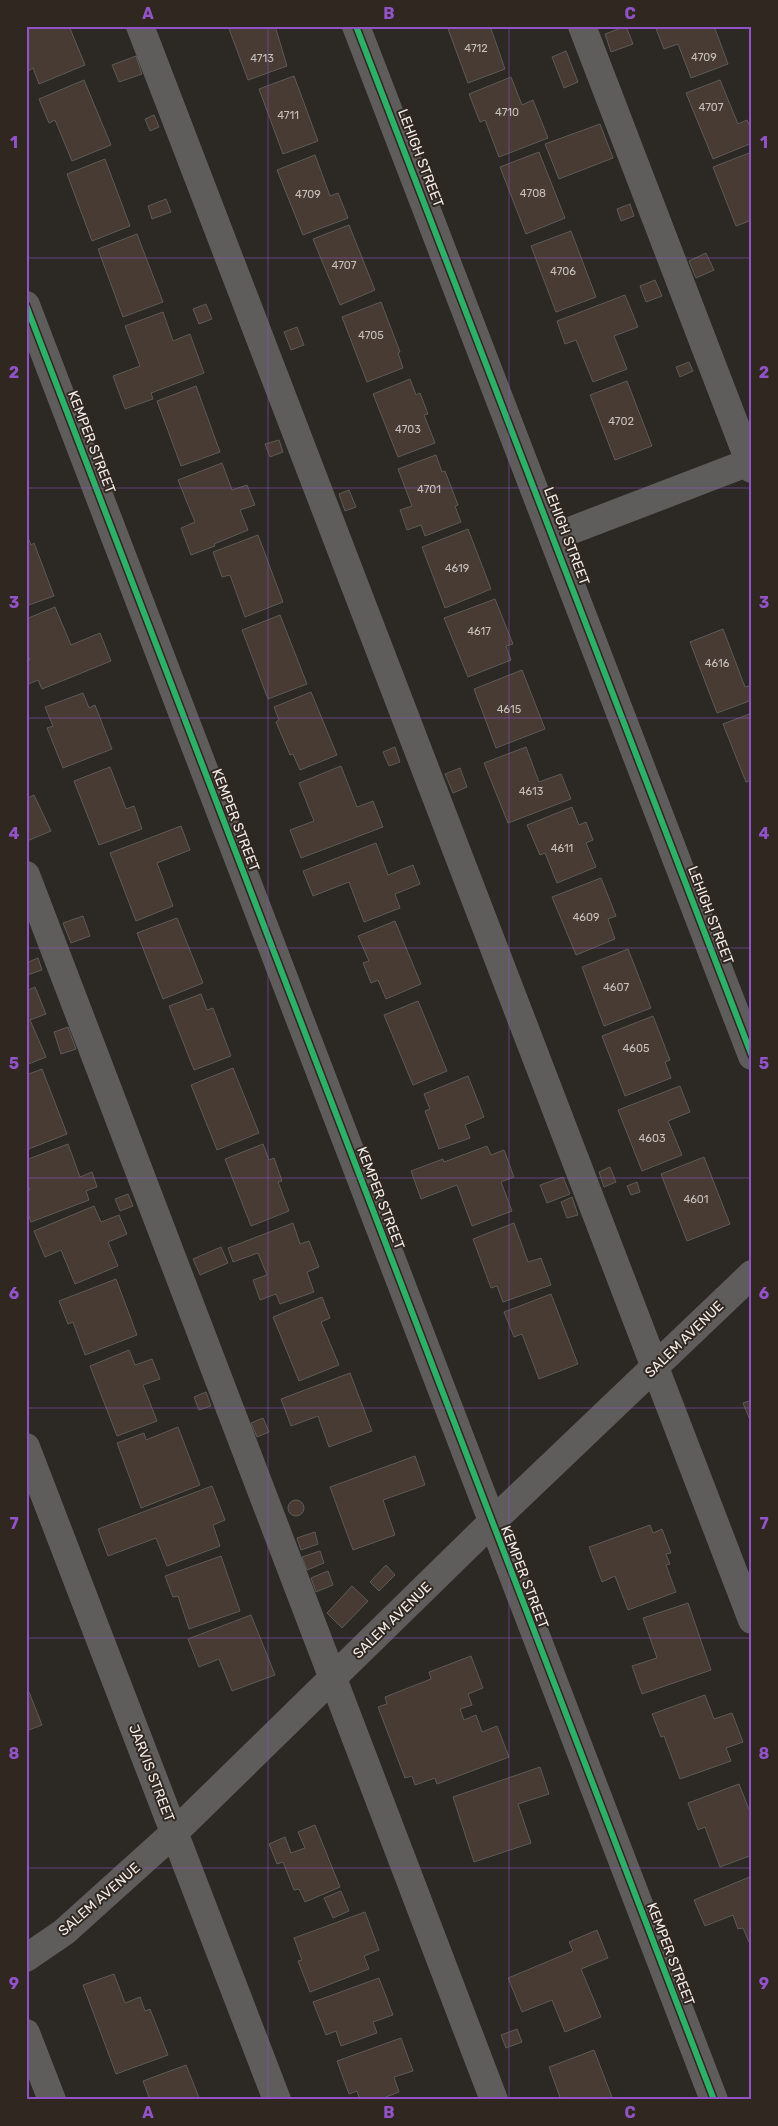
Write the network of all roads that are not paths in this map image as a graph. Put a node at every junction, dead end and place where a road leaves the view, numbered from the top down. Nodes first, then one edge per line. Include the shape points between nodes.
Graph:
1 (140, 26) edge
2 (356, 26) edge
3 (582, 26) edge
4 (26, 305) edge
5 (751, 464) edge
6 (554, 537) junction
7 (26, 876) edge
8 (752, 1056) edge
9 (752, 1274) edge
10 (654, 1367) junction
11 (26, 1447) edge
12 (491, 1523) junction
13 (752, 1620) edge
14 (333, 1677) junction
15 (175, 1832) junction
16 (26, 1958) edge
17 (26, 2033) edge
18 (52, 2100) edge
19 (277, 2100) edge
20 (494, 2100) edge
21 (714, 2100) edge

1 - 10 street
2 - 6 street, LEHIGH STREET
3 - 5 street
4 - 12 street, KEMPER STREET
5 - 6 street
6 - 8 street, LEHIGH STREET
7 - 14 street
9 - 10 street, SALEM AVENUE
10 - 12 street, SALEM AVENUE
10 - 13 street
11 - 15 street, JARVIS STREET
12 - 14 street, SALEM AVENUE
12 - 21 street, KEMPER STREET
14 - 15 street, SALEM AVENUE
14 - 20 street
15 - 16 street, SALEM AVENUE via 64,1932
15 - 19 street, JARVIS STREET
17 - 18 street

